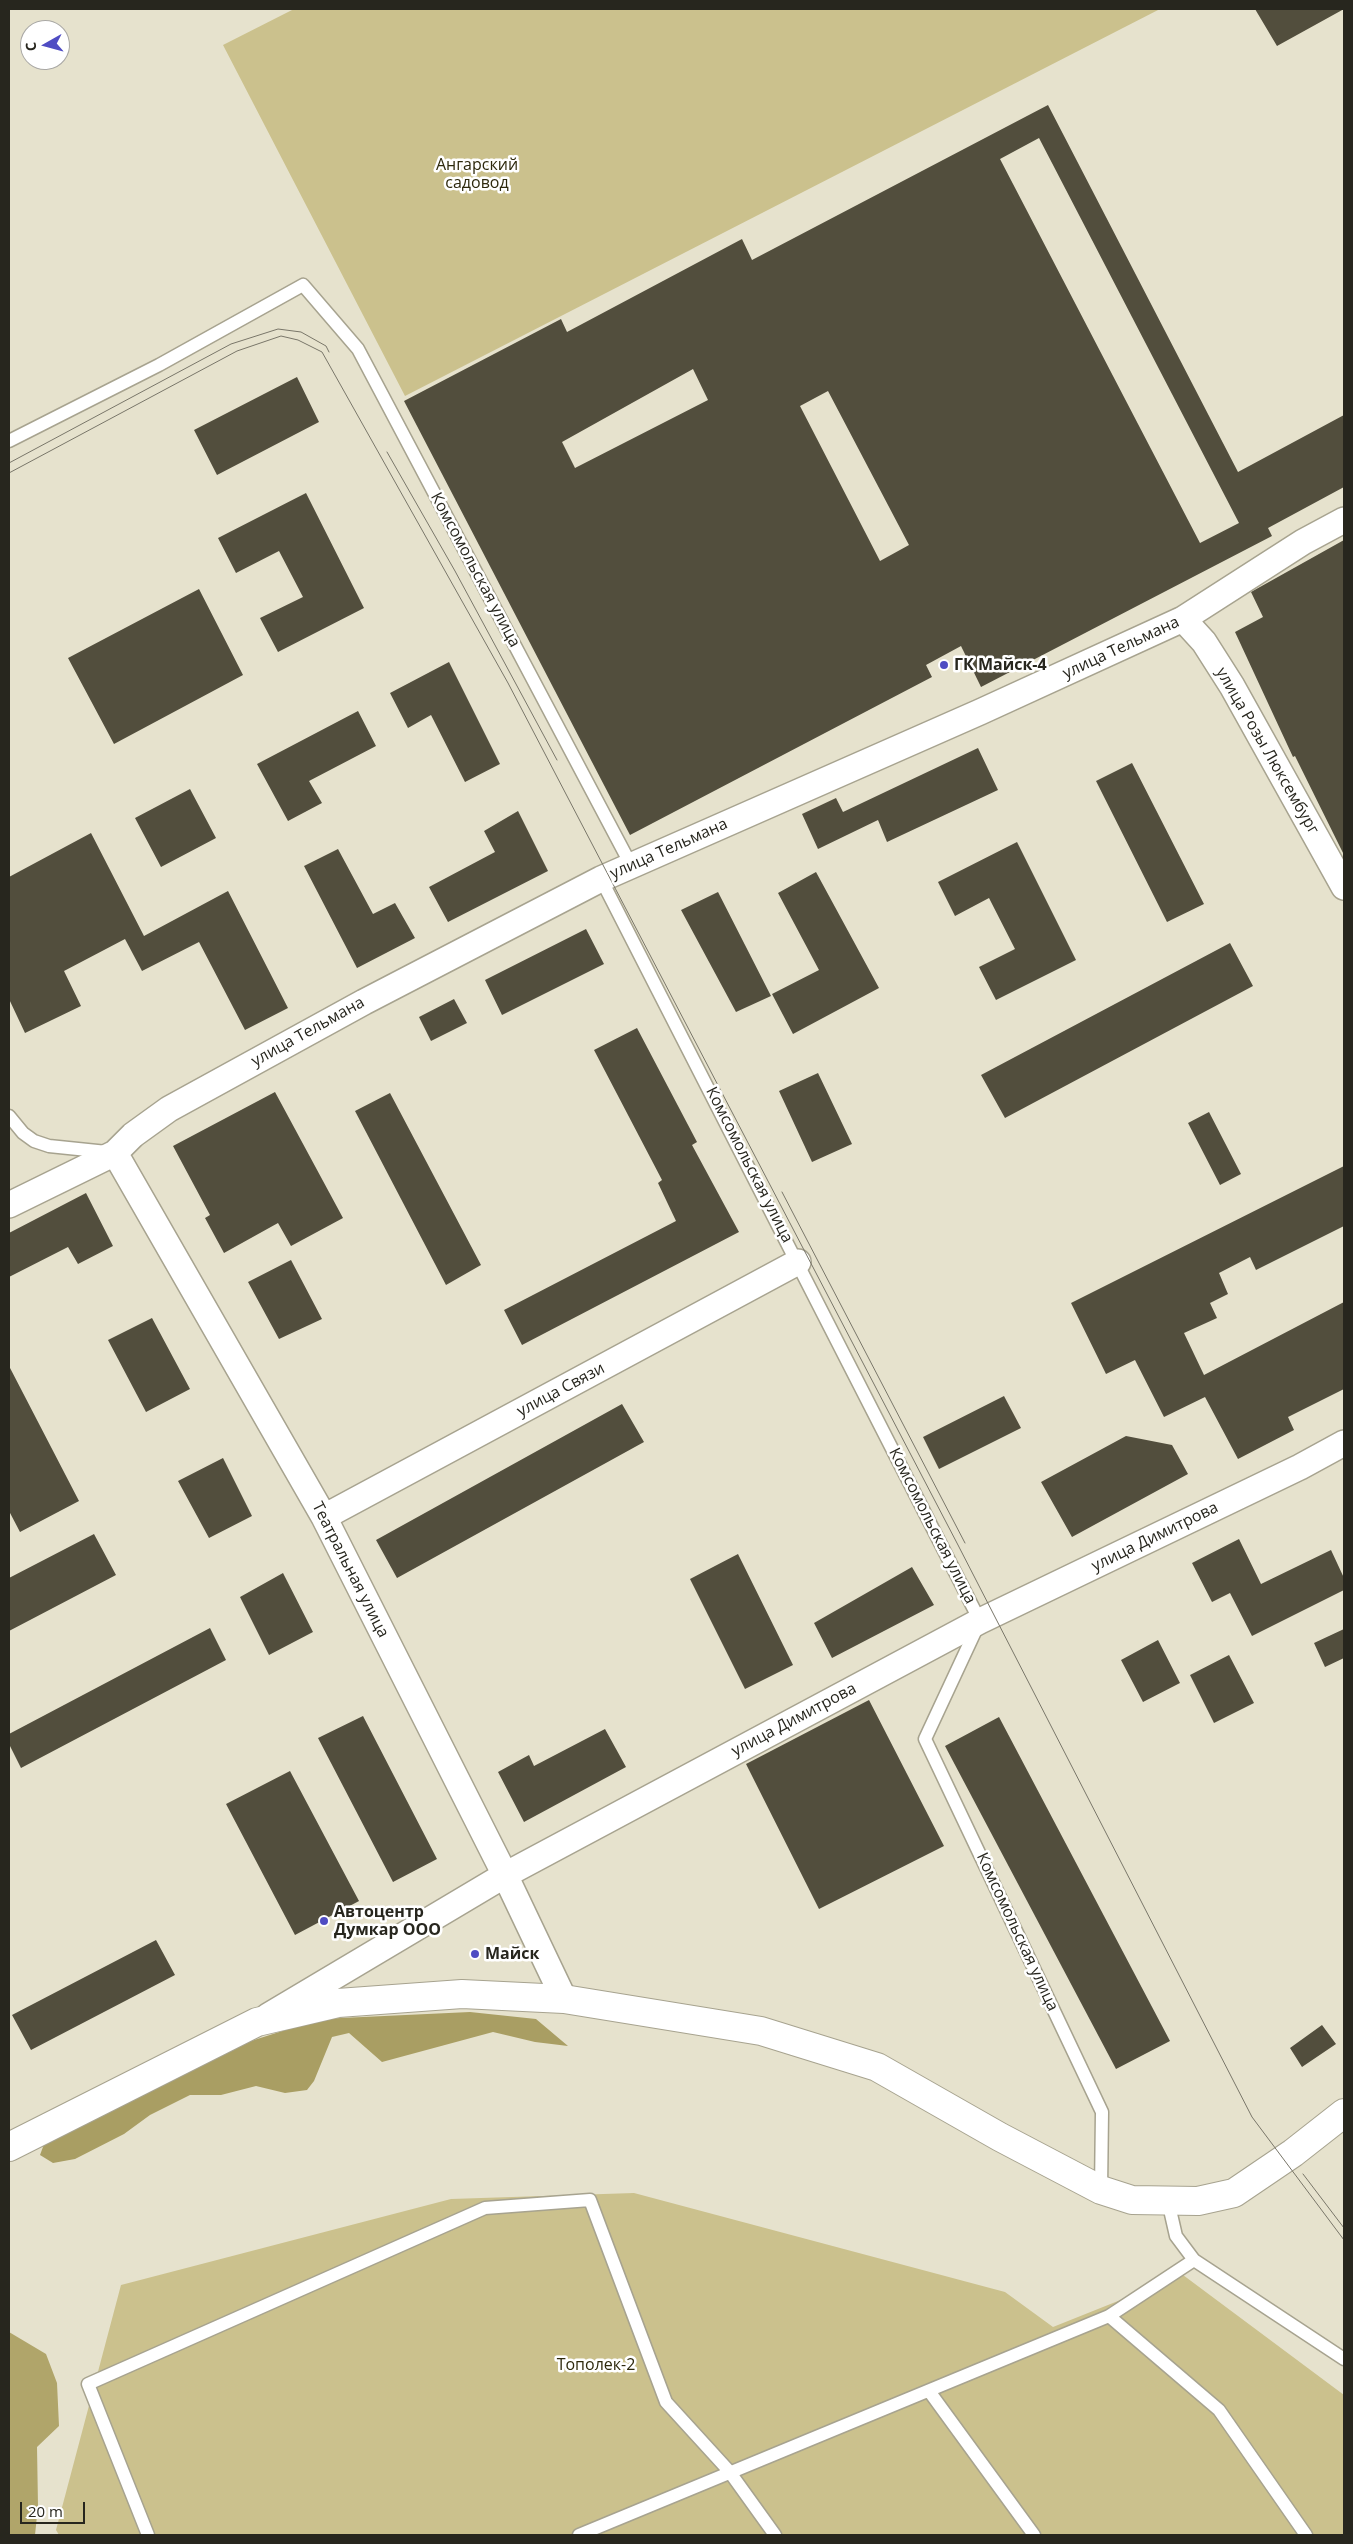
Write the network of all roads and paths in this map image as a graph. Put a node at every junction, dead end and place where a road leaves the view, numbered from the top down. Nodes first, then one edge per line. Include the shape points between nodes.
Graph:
1 (9, 441) edge
2 (1344, 520) edge
3 (1183, 619) junction
4 (631, 865) junction
5 (601, 879) junction
6 (1344, 887) edge
7 (9, 1116) edge
8 (115, 1153) junction
9 (9, 1205) edge
10 (798, 1262) junction
11 (1344, 1442) edge
12 (324, 1517) junction
13 (980, 1622) junction
14 (505, 1875) junction
15 (564, 1999) junction
16 (258, 2022) junction
17 (1344, 2113) edge
18 (9, 2148) edge
19 (1101, 2190) junction
20 (1168, 2201) junction
21 (1194, 2260) junction
22 (1109, 2316) junction
23 (1344, 2359) edge
24 (929, 2391) junction
25 (729, 2471) junction
26 (148, 2535) edge
27 (579, 2535) edge
28 (775, 2535) edge
29 (1034, 2535) edge
30 (1306, 2535) edge

1 - 4 lane, Комсомольская улица via 159,365 302,285 358,349
2 - 3 street, улица Тельмана via 1303,542
3 - 4 street, улица Тельмана
3 - 6 street, улица Розы Люксембург via 1204,642 1232,686
4 - 5 street, улица Тельмана
5 - 8 street, улица Тельмана via 364,1002 169,1109 133,1135
5 - 10 lane, Комсомольская улица
7 - 8 lane via 34,1141 49,1146
8 - 9 street, улица Тельмана
8 - 12 street, Театральная улица
10 - 12 street, улица Связи
10 - 13 lane, Комсомольская улица
11 - 13 street, улица Димитрова via 1300,1467
12 - 14 street, Театральная улица
13 - 14 street, улица Димитрова
13 - 19 lane, Комсомольская улица via 925,1738 1102,2112
14 - 15 street, Театральная улица
14 - 16 street, улица Димитрова
15 - 16 street via 462,1994 338,2003
15 - 19 street via 761,2031 878,2066 1000,2137
16 - 18 street
17 - 20 street via 1294,2153 1234,2193 1198,2201
19 - 20 street via 1132,2200
20 - 21 lane via 1176,2236
21 - 22 lane
21 - 23 lane
22 - 24 lane
22 - 30 lane via 1219,2410
24 - 25 lane
24 - 29 lane
25 - 26 lane via 666,2402 590,2200 485,2208 88,2384
25 - 27 lane
25 - 28 lane

